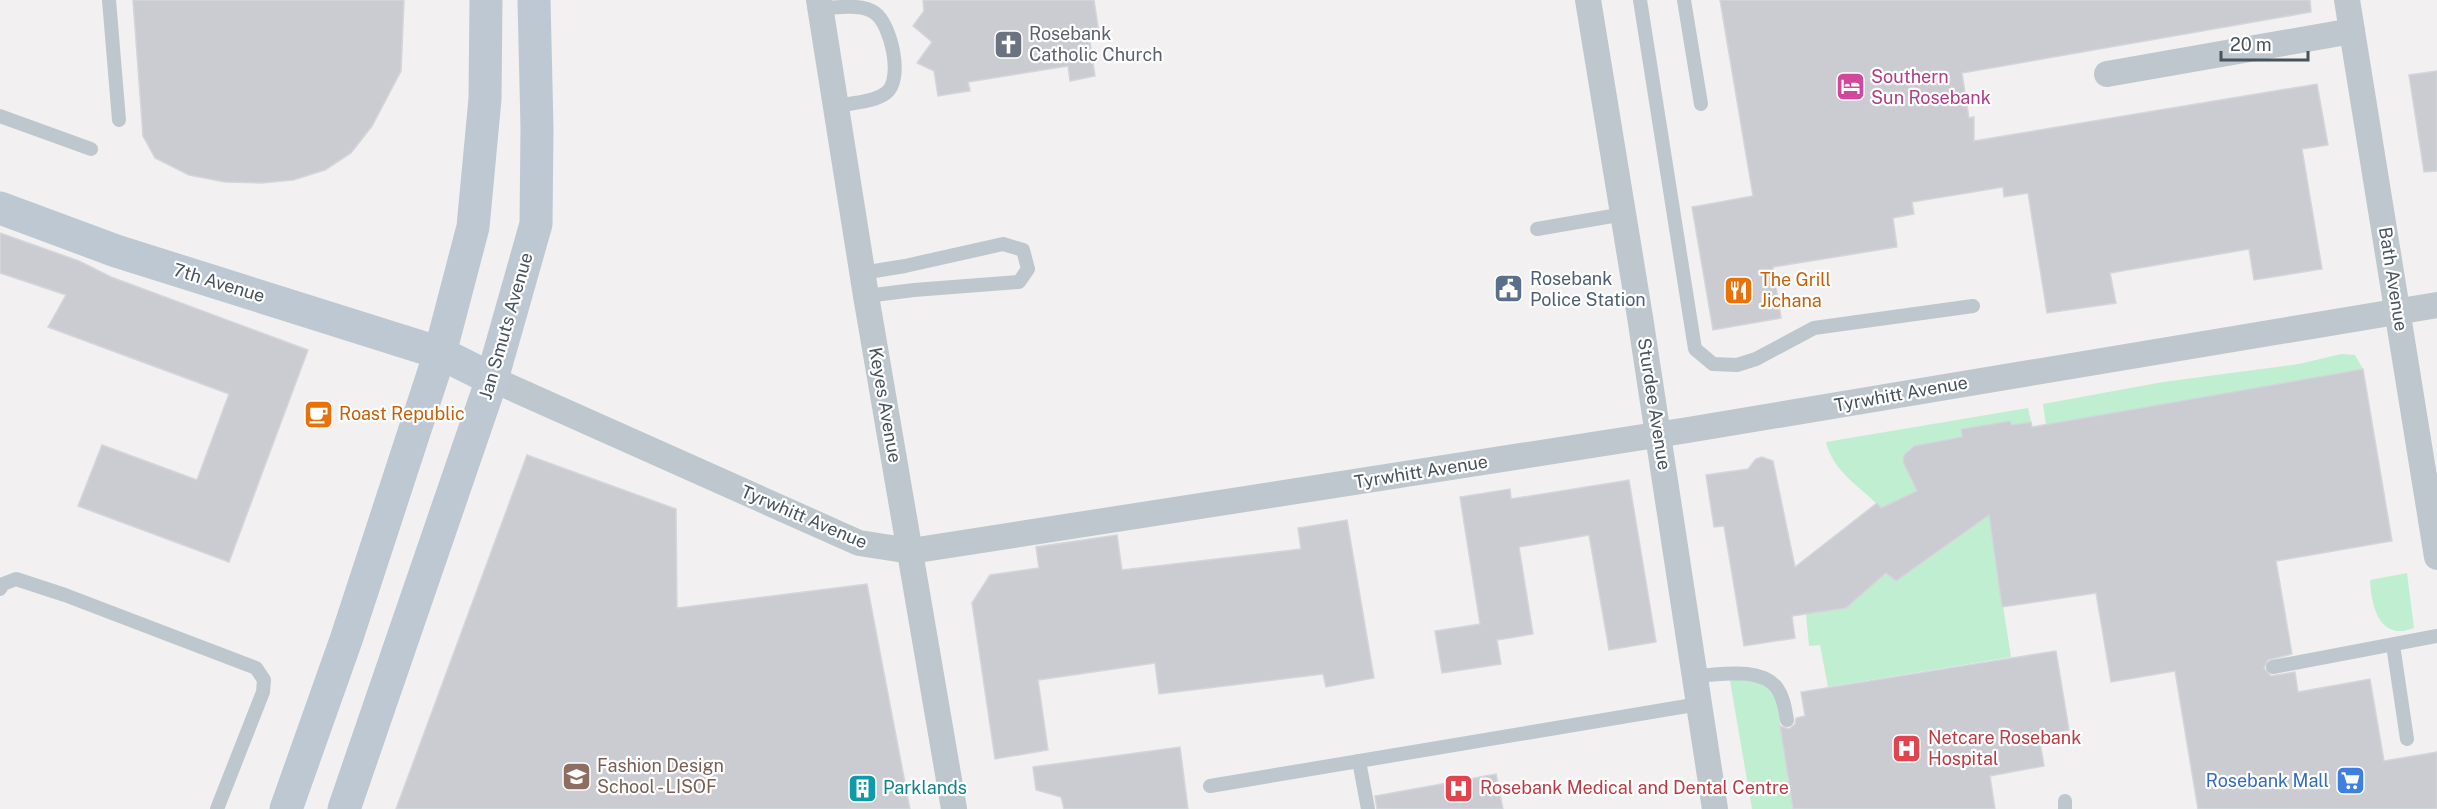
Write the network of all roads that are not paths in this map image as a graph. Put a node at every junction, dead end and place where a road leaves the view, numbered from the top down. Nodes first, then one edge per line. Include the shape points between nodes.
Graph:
1 (110, 0) edge
2 (486, 0) edge
3 (534, 0) edge
4 (1588, 0) edge
5 (1640, 0) edge
6 (1684, 0) edge
7 (2347, 0) edge
8 (820, 4) edge
9 (2352, 31) junction
10 (2107, 74) dead end
11 (1701, 104) dead end
12 (837, 106) junction
13 (0, 116) edge
14 (119, 120) dead end
15 (92, 149) dead end
16 (0, 208) edge
17 (1624, 214) junction
18 (1538, 229) dead end
19 (864, 285) junction
20 (2437, 305) edge
21 (1973, 306) dead end
22 (2398, 311) junction
23 (440, 353) junction
24 (492, 379) junction
25 (1658, 435) junction
26 (910, 551) junction
27 (2437, 557) edge
28 (0, 589) edge
29 (2437, 636) edge
30 (2393, 645) junction
31 (2273, 667) dead end
32 (1695, 676) junction
33 (1699, 704) junction
34 (1787, 720) dead end
35 (2407, 739) dead end
36 (1359, 761) junction
37 (1210, 786) dead end
38 (217, 809) edge
39 (286, 809) edge
40 (344, 809) edge
41 (954, 809) edge
42 (1368, 809) edge
43 (1715, 809) edge

1 - 14 lane
2 - 23 main road via 485,99 473,226
3 - 24 main road, Jan Smuts Avenue via 536,224
4 - 17 street, Sturdee Avenue
5 - 21 lane via 1695,349 1713,364 1737,365 1814,328
6 - 11 lane
7 - 9 street, Bath Avenue
8 - 12 street, Keyes Avenue
8 - 12 lane via 876,13 892,46 896,71 886,93
9 - 10 street
9 - 22 street, Bath Avenue
12 - 19 street, Keyes Avenue
13 - 15 lane
16 - 23 main road, 7th Avenue via 116,251
17 - 18 lane
17 - 25 street, Sturdee Avenue
19 - 19 lane via 914,290 1019,282 1028,269 1023,250 1003,244 905,266
19 - 26 street, Keyes Avenue
20 - 22 street, Tyrwhitt Avenue
22 - 25 street, Tyrwhitt Avenue
22 - 27 street, Bath Avenue
23 - 24 main road, Tyrwhitt Avenue
23 - 39 main road
24 - 26 street, Tyrwhitt Avenue via 859,543
24 - 40 main road, Jan Smuts Avenue
25 - 26 street, Tyrwhitt Avenue
25 - 32 street, Sturdee Avenue
26 - 41 street, Keyes Avenue
28 - 38 lane via 16,579 256,668 264,680 263,692
29 - 30 lane
30 - 31 lane
30 - 35 lane
32 - 33 street, Sturdee Avenue
32 - 34 lane via 1749,674 1764,678 1780,693
33 - 36 lane
33 - 43 street, Sturdee Avenue
36 - 37 lane
36 - 42 lane

